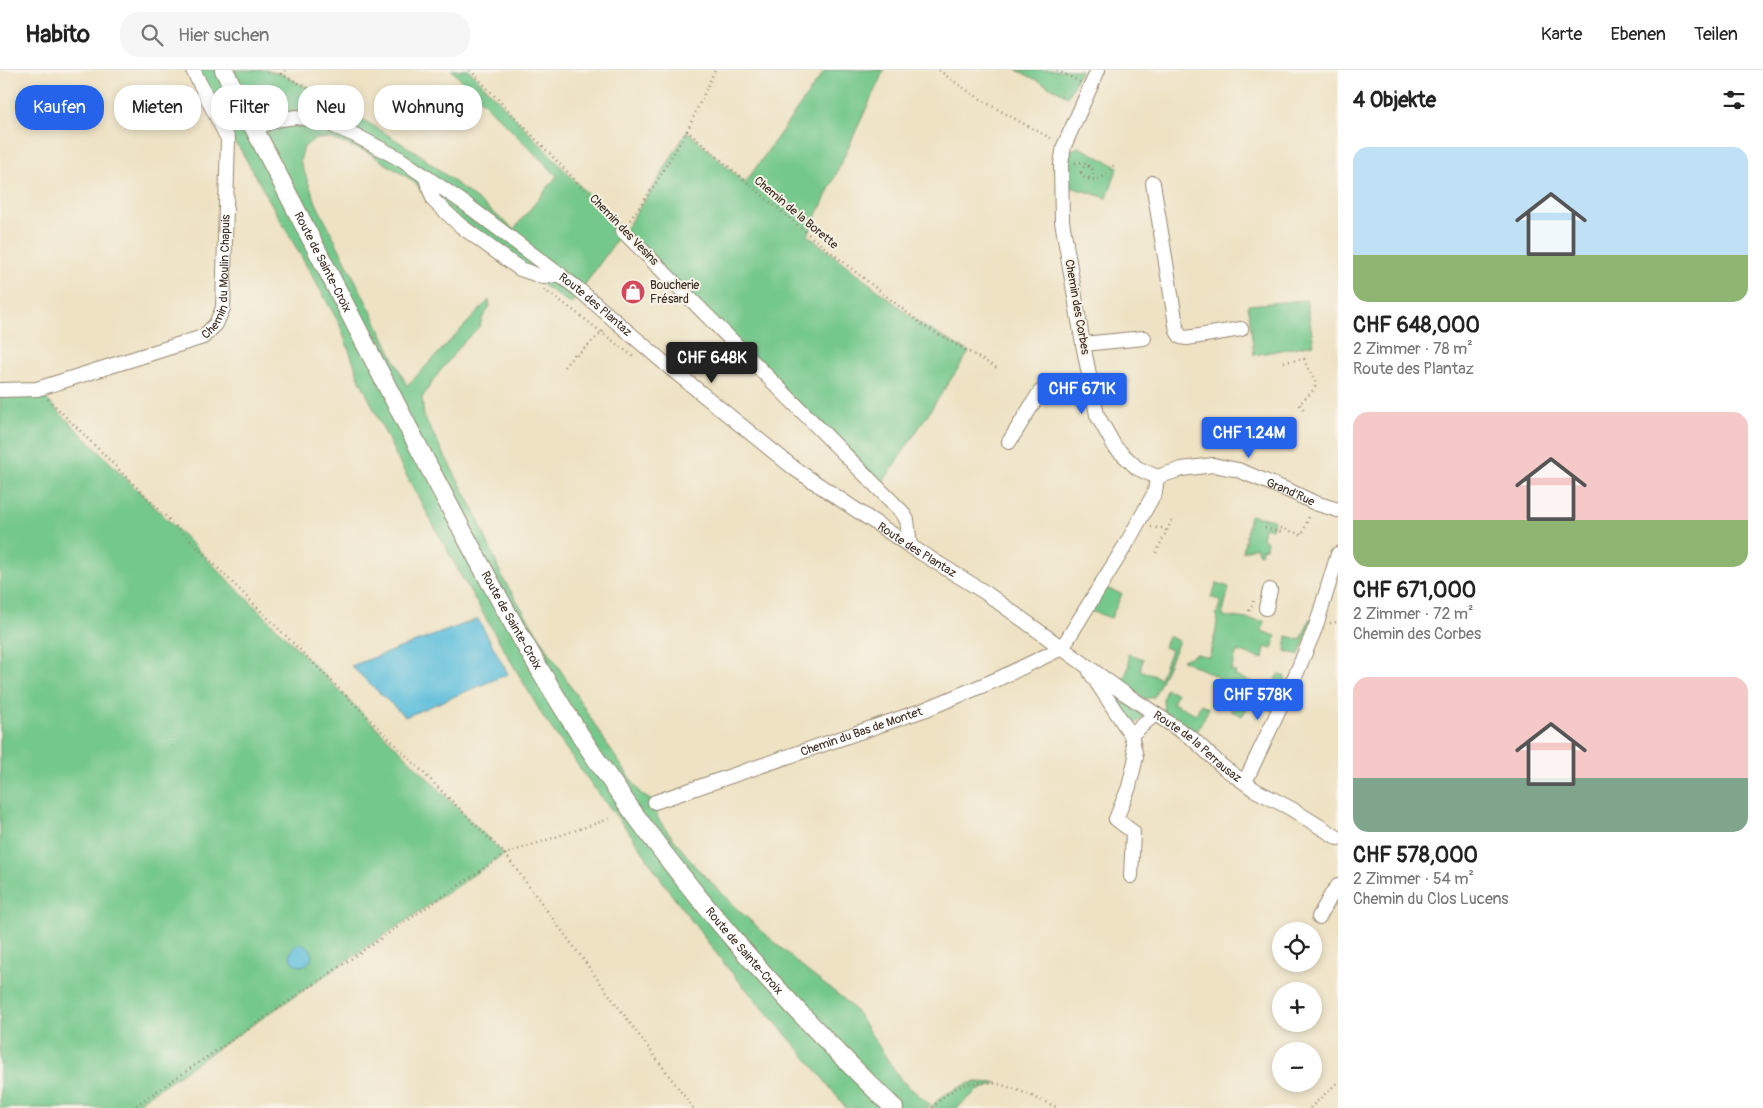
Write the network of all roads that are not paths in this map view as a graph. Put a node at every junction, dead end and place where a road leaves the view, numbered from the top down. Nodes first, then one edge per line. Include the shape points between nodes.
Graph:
1 (193, 70) edge
2 (224, 70) edge
3 (1098, 70) edge
4 (232, 85) edge
5 (288, 118) edge
6 (255, 130) edge
7 (425, 176) junction
8 (1153, 183) dead end
9 (623, 231) road end
10 (560, 274) junction
11 (1241, 329) dead end
12 (1144, 338) dead end
13 (1083, 344) junction
14 (0, 390) edge
15 (1040, 392) dead end
16 (1009, 442) dead end
17 (1157, 477) junction
18 (1338, 510) edge
19 (910, 546) junction
20 (1338, 554) edge
21 (1270, 590) dead end
22 (1266, 608) dead end
23 (1062, 648) junction
24 (1086, 665) junction
25 (1155, 714) junction
26 (1131, 735) junction
27 (1245, 782) junction
28 (655, 802) dead end
29 (1338, 838) edge
30 (1131, 876) dead end
31 (1338, 886) edge
32 (1318, 917) dead end
33 (894, 1108) edge

1 - 14 street, Chemin du Moulin Chapuis via 228,139 222,308 216,324 203,337 37,389
2 - 4 main road, Route de Sainte-Croix
3 - 13 street, Chemin des Corbes via 1064,146 1061,172 1062,221
5 - 7 street, Route des Plantaz via 322,121 355,134
6 - 33 main road, Route de Sainte-Croix via 469,546 557,700 654,841 710,914 776,988
7 - 10 street, Route des Plantaz
7 - 10 street via 434,201 520,269 543,276
8 - 11 street via 1177,331 1181,337 1187,338
9 - 19 street, Chemin des Vesins via 902,512 907,520
10 - 19 street, Route des Plantaz via 795,469
12 - 13 street
13 - 17 street, Chemin des Corbes via 1097,415 1115,447 1137,468
15 - 16 street
17 - 18 street, Grand'Rue via 1182,469 1213,465 1238,470
17 - 23 street via 1155,492 1128,541
19 - 23 street, Route des Plantaz via 986,593
20 - 27 street via 1322,608 1297,672
21 - 22 street
23 - 24 street, Route de la Perrausaz
23 - 28 street, Chemin du Bas de Montet via 924,710
24 - 25 street, Route de la Perrausaz
24 - 26 street
25 - 26 street
25 - 27 street, Route de la Perrausaz via 1193,739
26 - 30 street via 1136,757 1130,787 1116,818 1133,832
27 - 29 street, Route de la Perrausaz
31 - 32 street

